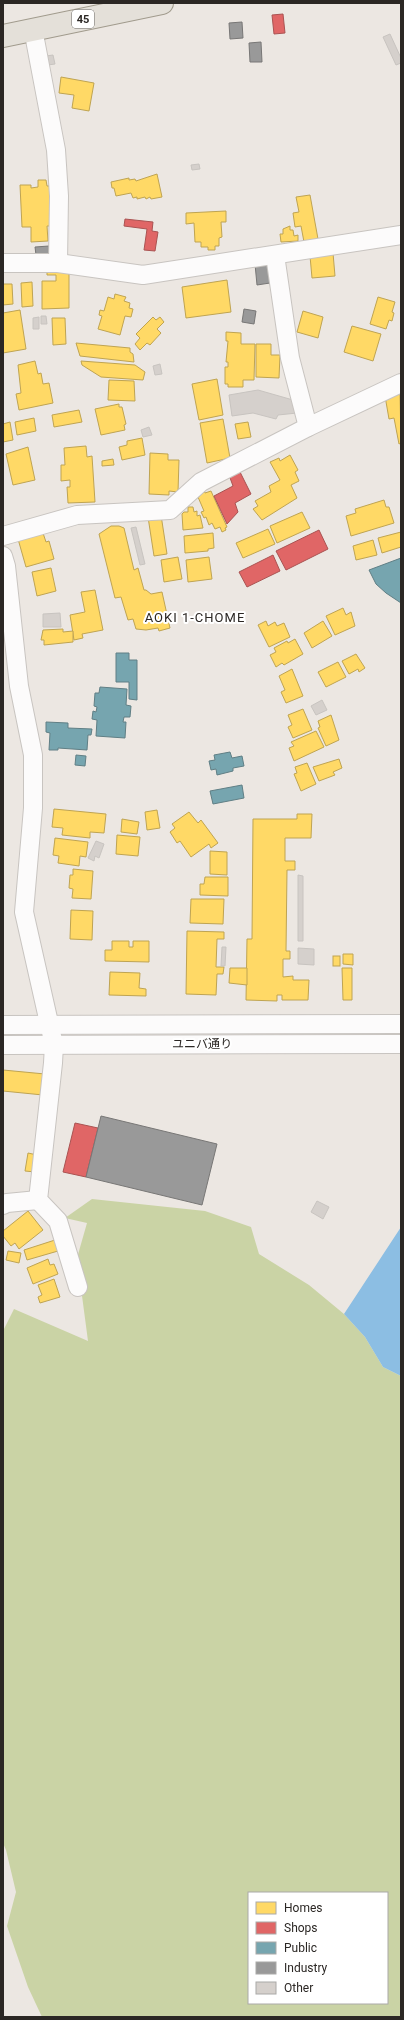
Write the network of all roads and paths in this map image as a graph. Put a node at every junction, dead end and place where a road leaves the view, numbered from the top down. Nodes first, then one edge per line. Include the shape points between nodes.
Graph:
1 (162, 3) edge
2 (33, 29) junction
3 (3, 36) edge
4 (401, 235) edge
5 (275, 255) junction
6 (58, 263) junction
7 (3, 264) edge
8 (401, 383) edge
9 (308, 427) junction
10 (3, 536) edge
11 (3, 556) edge
12 (401, 1024) edge
13 (3, 1025) edge
14 (49, 1025) junction
15 (401, 1044) edge
16 (3, 1045) edge
17 (54, 1045) junction
18 (38, 1200) junction
19 (3, 1205) edge
20 (78, 1287) dead end

1 - 2 main road, 45
2 - 3 main road, 45
2 - 6 street via 56,150 59,196
4 - 5 street
5 - 6 street via 143,275
5 - 9 street via 290,358
6 - 7 street
8 - 9 street
9 - 10 street via 201,482 170,510 77,515
11 - 14 street via 19,686 33,755 33,808 24,912
12 - 14 street, ユニバ通り
13 - 14 street, ユニバ通り
14 - 17 street
15 - 17 street, ユニバ通り
16 - 17 street, ユニバ通り
17 - 18 street
18 - 19 street
18 - 20 street via 58,1222

